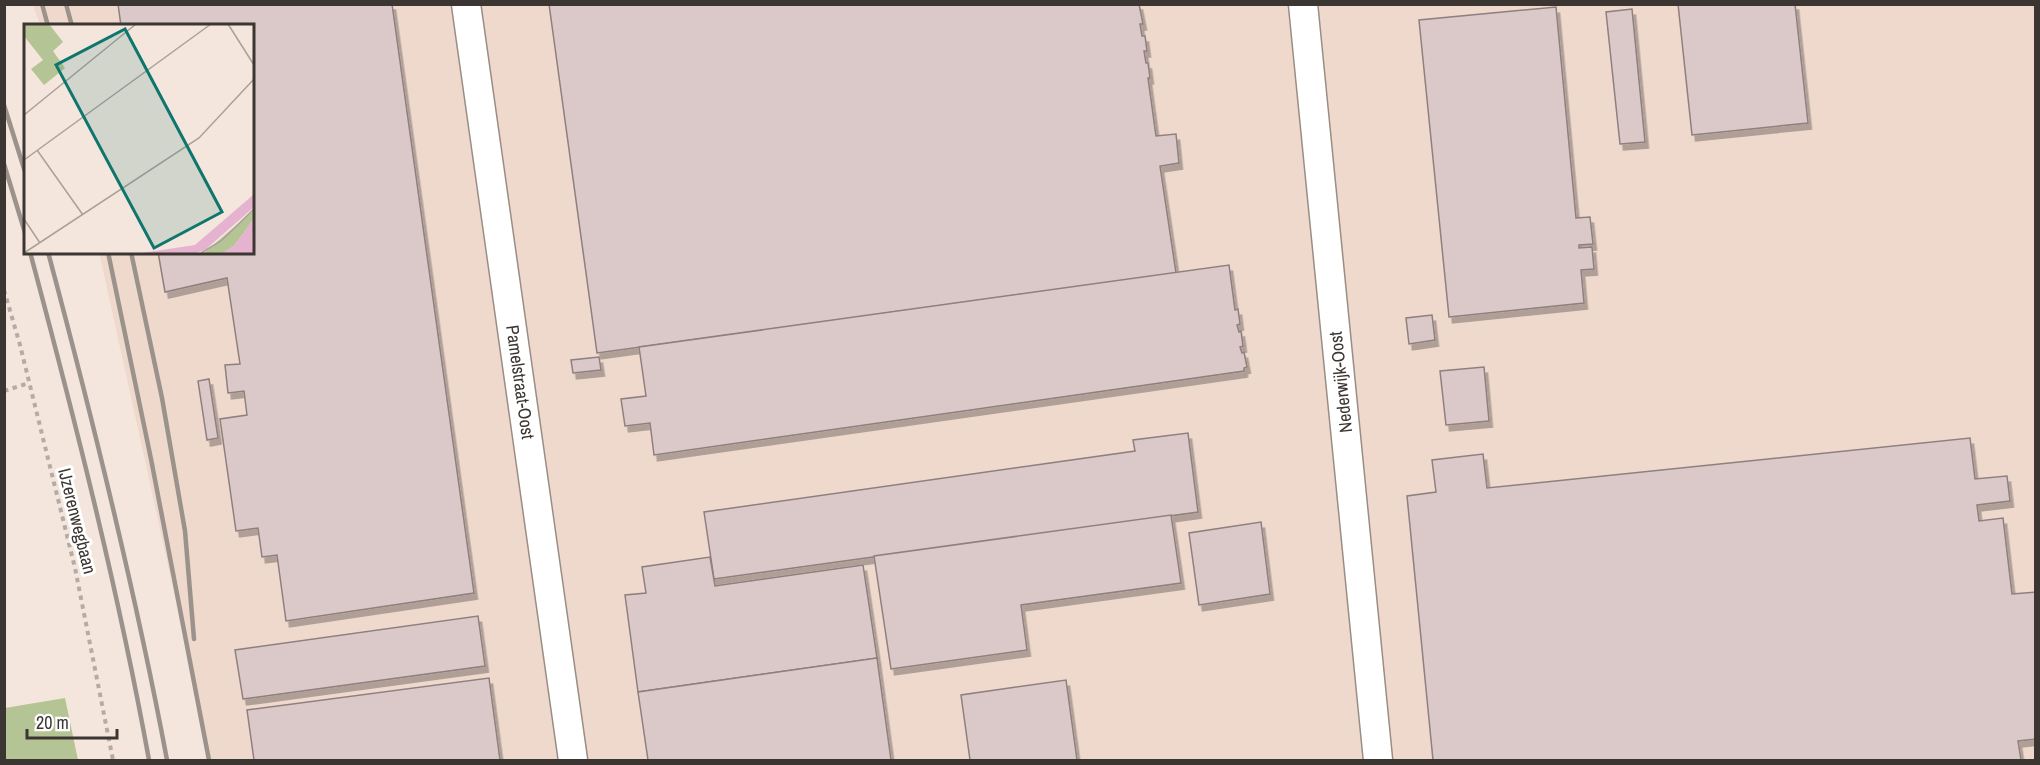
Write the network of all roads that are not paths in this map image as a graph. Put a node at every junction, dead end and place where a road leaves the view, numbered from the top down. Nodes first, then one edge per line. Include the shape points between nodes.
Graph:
1 (466, 4) edge
2 (1303, 4) edge
3 (573, 760) edge
4 (1378, 760) edge

1 - 3 street, Pamelstraat-Oost
2 - 4 street, Nederwijk-Oost

